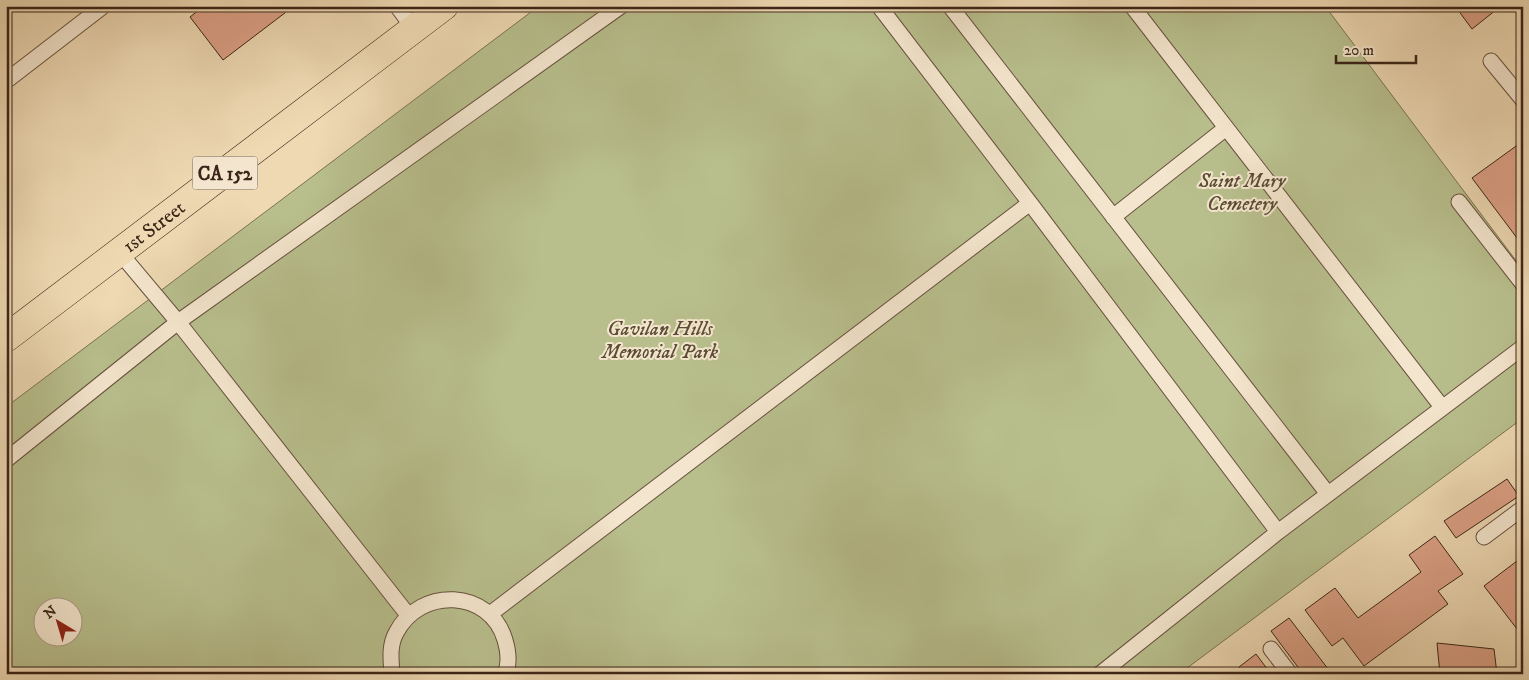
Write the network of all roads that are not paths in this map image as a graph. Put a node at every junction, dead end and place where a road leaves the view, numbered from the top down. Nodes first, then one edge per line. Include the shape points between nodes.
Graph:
1 (397, 6) edge
2 (444, 6) edge
3 (622, 6) edge
4 (879, 6) edge
5 (950, 6) edge
6 (1132, 6) edge
7 (102, 7) edge
8 (414, 29) junction
9 (1491, 61) dead end
10 (6, 81) edge
11 (1523, 100) edge
12 (1226, 128) junction
13 (1459, 202) dead end
14 (1030, 203) junction
15 (1113, 217) junction
16 (120, 253) junction
17 (1523, 284) edge
18 (178, 322) junction
19 (6, 338) edge
20 (1523, 346) edge
21 (1442, 407) junction
22 (6, 460) edge
23 (1328, 494) junction
24 (1523, 508) edge
25 (1278, 532) junction
26 (1484, 537) dead end
27 (490, 614) junction
28 (408, 615) junction
29 (1271, 649) dead end
30 (392, 674) edge
31 (506, 674) edge
32 (1100, 674) edge
33 (1290, 674) edge

1 - 8 lane
2 - 8 main road, 1st Street / CA 152
3 - 18 lane
4 - 14 lane
5 - 15 lane
6 - 12 lane
7 - 10 lane
8 - 16 main road, 1st Street / CA 152
9 - 11 lane
12 - 15 lane
12 - 21 lane
13 - 17 lane
14 - 25 lane
14 - 27 lane
15 - 23 lane
16 - 18 lane
16 - 19 main road, 1st Street / CA 152
18 - 22 lane
18 - 28 lane
20 - 21 lane
21 - 23 lane
23 - 25 lane
24 - 26 lane
25 - 32 lane
27 - 28 lane via 466,600 446,598 426,603
27 - 31 lane via 502,630 508,650
28 - 30 lane via 395,633 390,653
29 - 33 lane

